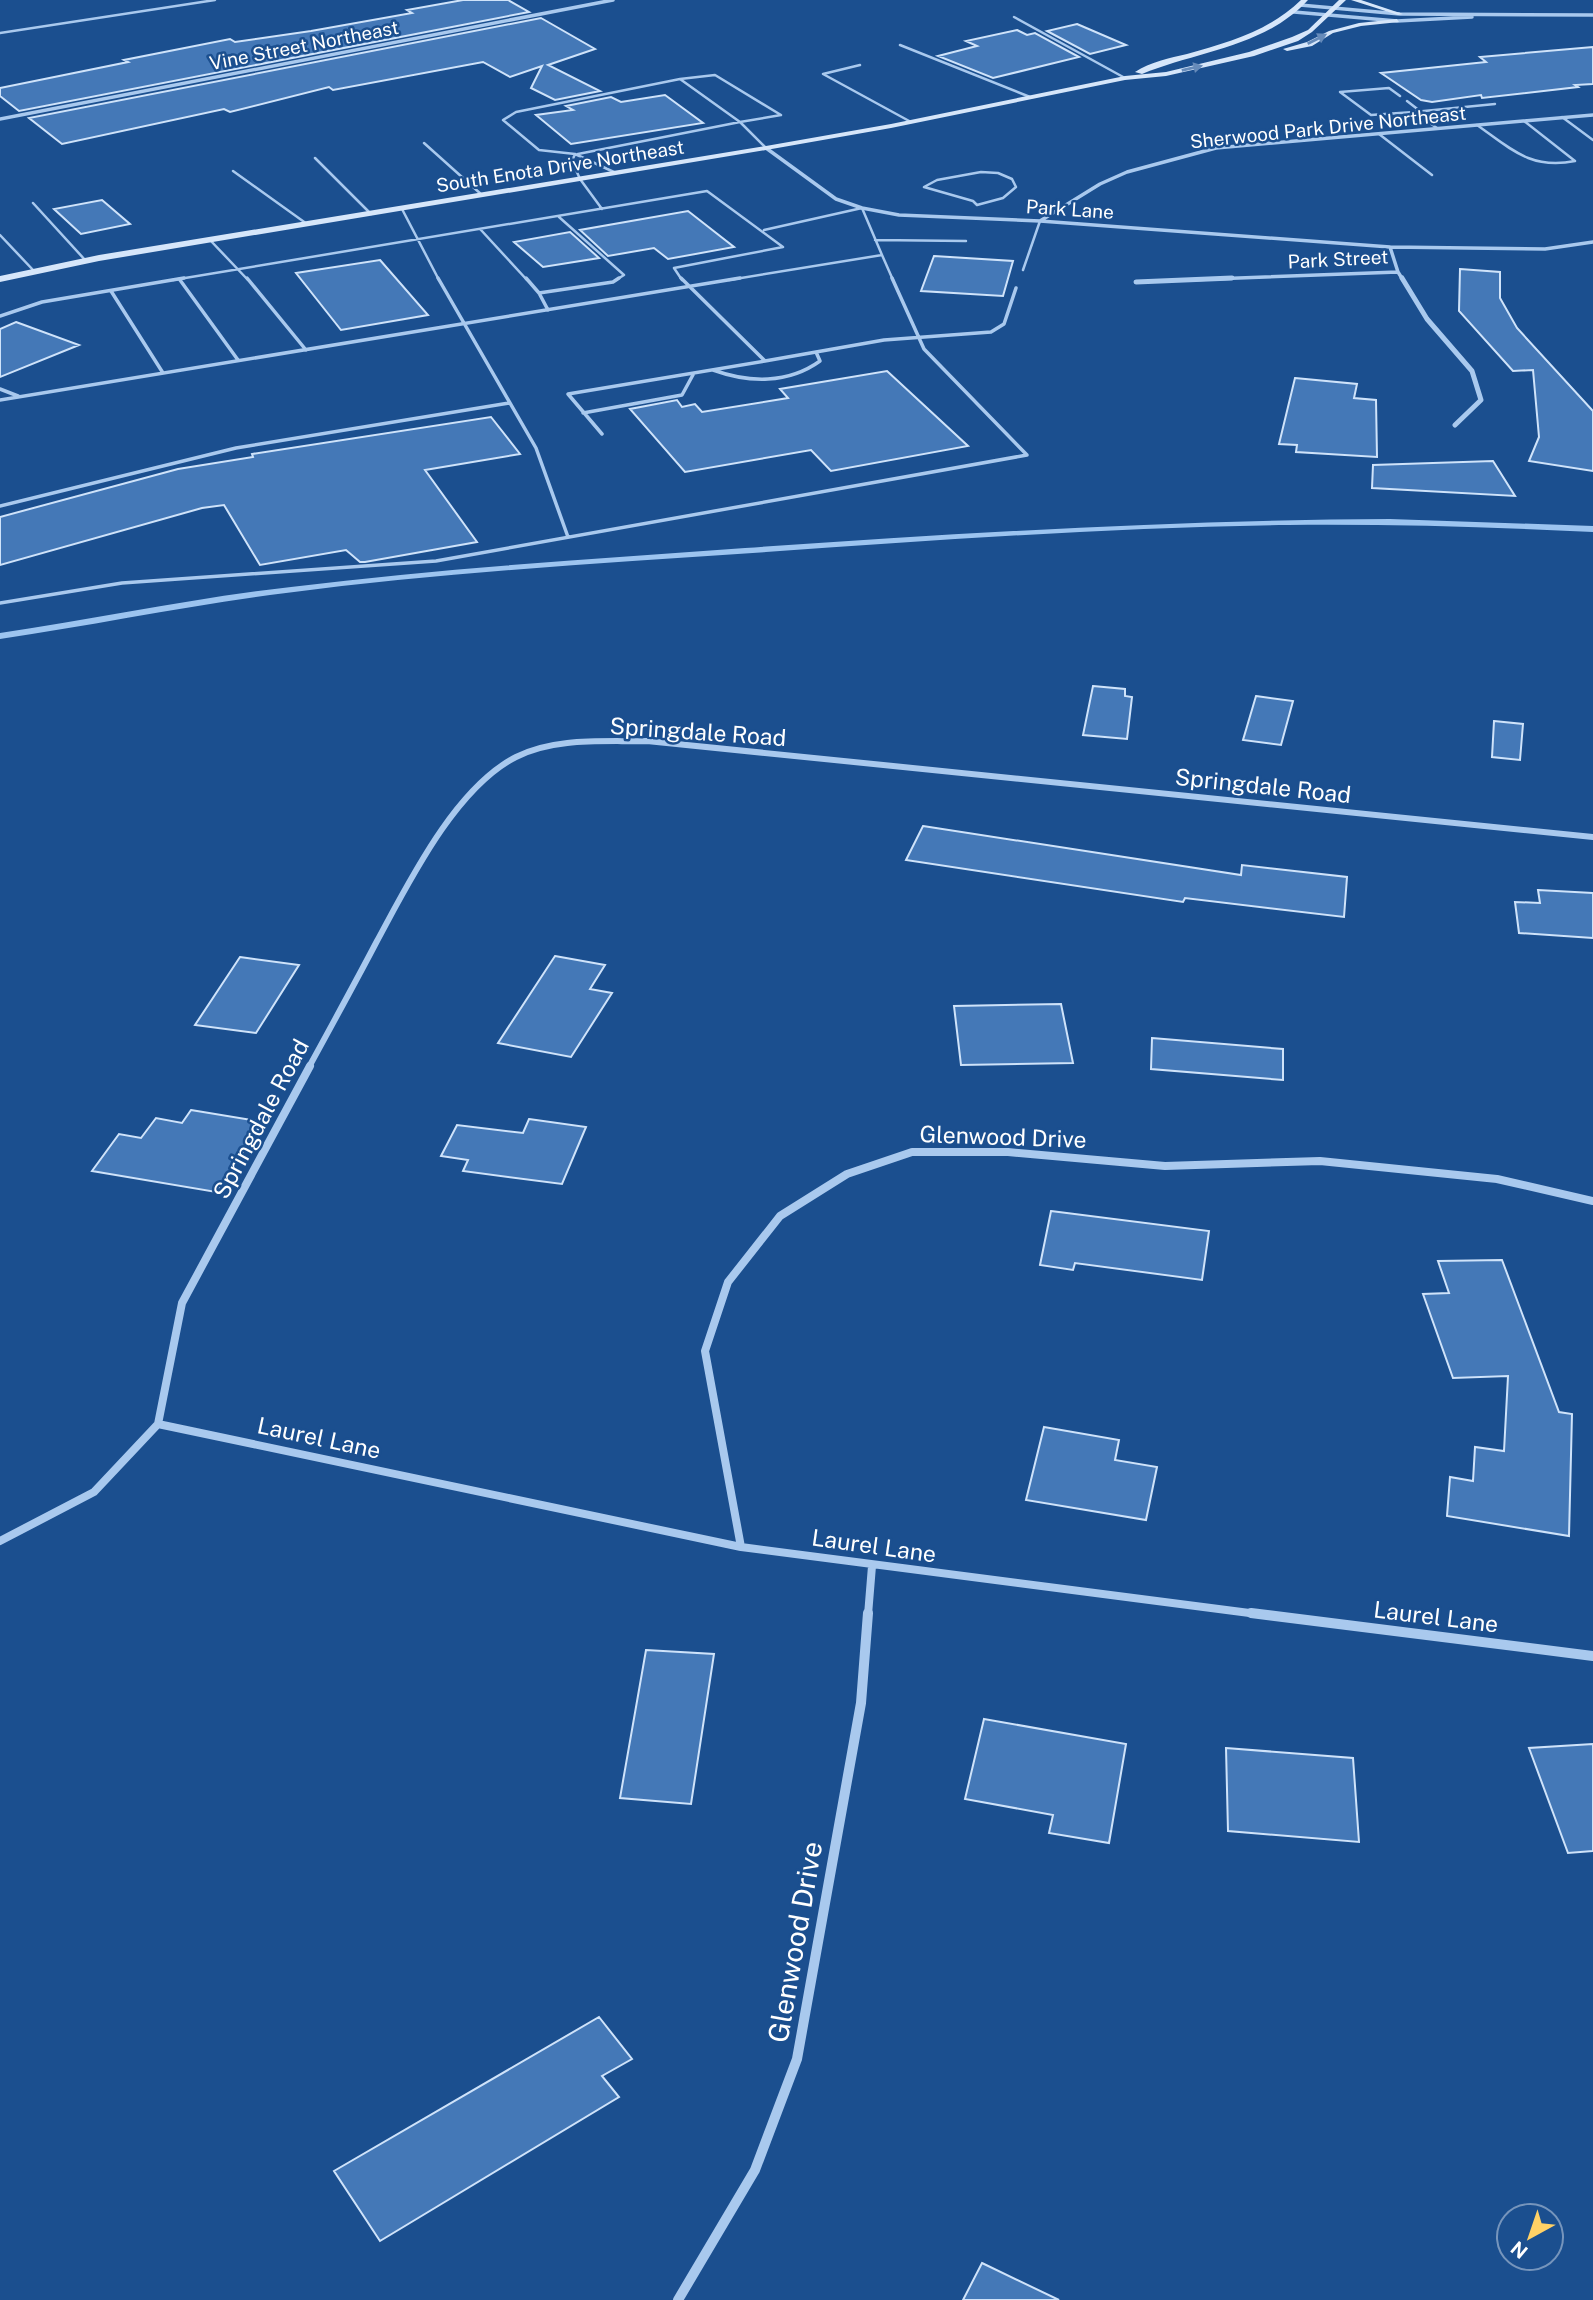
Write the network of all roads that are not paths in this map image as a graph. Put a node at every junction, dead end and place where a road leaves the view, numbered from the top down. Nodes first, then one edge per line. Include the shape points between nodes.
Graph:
1 (215, 0) edge
2 (613, 0) edge
3 (1343, 0) edge
4 (1354, 0) edge
5 (1302, 3) edge
6 (1294, 12) junction
7 (1331, 13) junction
8 (1483, 15) junction
9 (1593, 15) edge
10 (1014, 17) dead end
11 (1398, 17) junction
12 (0, 33) edge
13 (900, 45) dead end
14 (1251, 54) junction
15 (860, 65) dead end
16 (1125, 78) junction
17 (680, 79) junction
18 (1399, 96) dead end
19 (1030, 97) junction
20 (1407, 101) dead end
21 (1495, 104) dead end
22 (1420, 111) junction
23 (1414, 112) junction
24 (1593, 115) edge
25 (1562, 117) junction
26 (0, 119) edge
27 (1524, 121) junction
28 (740, 122) junction
29 (911, 122) junction
30 (1477, 125) junction
31 (1437, 128) junction
32 (1379, 134) junction
33 (1593, 140) edge
34 (424, 143) dead end
35 (766, 148) junction
36 (575, 154) junction
37 (315, 158) dead end
38 (233, 171) dead end
39 (616, 173) junction
40 (1432, 176) dead end
41 (580, 179) junction
42 (482, 195) junction
43 (33, 203) dead end
44 (976, 205) junction
45 (862, 208) junction
46 (402, 209) junction
47 (603, 209) junction
48 (371, 214) junction
49 (559, 217) junction
50 (972, 218) junction
51 (1040, 221) junction
52 (307, 224) junction
53 (481, 230) junction
54 (764, 230) junction
55 (0, 235) edge
56 (210, 240) junction
57 (875, 240) junction
58 (417, 241) junction
59 (966, 241) dead end
60 (1593, 242) edge
61 (1390, 247) junction
62 (882, 255) junction
63 (86, 261) junction
64 (240, 270) junction
65 (1023, 270) dead end
66 (34, 271) junction
67 (1398, 272) junction
68 (0, 279) edge
69 (180, 279) junction
70 (1136, 282) dead end
71 (687, 287) junction
72 (1016, 288) dead end
73 (111, 291) junction
74 (539, 293) junction
75 (548, 310) junction
76 (0, 316) edge
77 (464, 324) junction
78 (919, 336) junction
79 (306, 350) junction
80 (816, 352) junction
81 (238, 360) junction
82 (765, 361) junction
83 (713, 370) junction
84 (163, 373) junction
85 (694, 373) junction
86 (0, 389) edge
87 (20, 397) junction
88 (0, 400) edge
89 (509, 403) junction
90 (583, 412) junction
91 (1455, 425) dead end
92 (602, 435) dead end
93 (0, 506) edge
94 (568, 537) junction
95 (0, 603) edge
96 (1593, 837) edge
97 (1593, 1201) edge
98 (158, 1424) junction
99 (0, 1541) edge
100 (741, 1547) junction
101 (872, 1566) junction
102 (1593, 1656) edge
103 (678, 2300) edge

1 - 12 lane
2 - 26 street, Vine Street Northeast
3 - 7 main road
4 - 11 main road
5 - 6 main road
5 - 7 street
6 - 7 street
6 - 16 main road via 1236,43
7 - 11 street
7 - 11 street
7 - 14 main road via 1295,39
8 - 9 street
8 - 11 street via 1444,12
8 - 11 street via 1458,20
10 - 16 lane
14 -> 11 main road via 1309,44 1331,32
13 - 19 lane
16 -> 14 main road via 1166,74
15 - 29 lane via 823,74
16 - 19 main road, South Enota Drive Northeast
17 - 28 lane
17 - 28 lane via 715,75 781,115
17 - 36 lane via 516,112 503,120 539,149
18 - 23 lane via 1389,88 1340,92 1371,115
19 - 29 main road, South Enota Drive Northeast
20 - 22 lane
21 - 22 lane
22 - 23 lane
23 - 31 lane
24 - 25 street, Sherwood Park Drive Northeast
25 - 27 street, Sherwood Park Drive Northeast
25 - 33 lane
27 - 30 street, Sherwood Park Drive Northeast
27 - 30 lane via 1575,161 1532,163
28 - 35 lane
28 - 36 lane
29 - 35 main road, South Enota Drive Northeast
30 - 31 street, Sherwood Park Drive Northeast
31 - 32 street, Sherwood Park Drive Northeast
32 - 40 lane
32 - 51 street, Sherwood Park Drive Northeast via 1216,148 1149,164 1100,184
34 - 42 lane
35 - 39 main road, South Enota Drive Northeast
35 - 45 street, Park Lane via 836,199
36 - 39 lane
36 - 41 lane via 572,161
37 - 48 lane
38 - 52 lane
39 - 41 main road, South Enota Drive Northeast
41 - 42 main road, South Enota Drive Northeast
41 - 47 lane
42 - 46 main road, South Enota Drive Northeast
43 - 63 lane
44 - 44 lane via 1013,192 1012,179 981,172 924,187
44 - 50 lane
45 - 50 street, Park Lane via 899,215
45 - 54 lane
45 - 57 lane
46 - 48 main road, South Enota Drive Northeast
46 - 58 lane
47 - 49 lane
47 - 54 lane via 708,191
48 - 52 main road, South Enota Drive Northeast
49 - 53 lane
49 - 74 lane via 624,275 613,282
50 - 51 street, Park Lane
51 - 61 street, Park Lane
51 - 65 lane
52 - 56 main road, South Enota Drive Northeast
53 - 58 lane
53 - 74 lane
54 - 71 lane via 783,247 674,268
55 - 66 lane
56 - 63 main road, South Enota Drive Northeast
56 - 64 lane
57 - 59 lane
57 - 62 lane
58 - 64 lane
58 - 77 lane
60 - 61 street, Park Street via 1545,249
61 - 67 street, Park Street
62 - 71 lane
62 - 78 lane
63 - 66 main road, South Enota Drive Northeast
64 - 69 lane
64 - 79 lane
66 - 68 main road, South Enota Drive Northeast
67 - 70 street, Park Street
67 - 91 street via 1427,319 1472,371 1481,400
69 - 73 lane
69 - 81 lane
71 - 75 lane
71 - 82 lane
72 - 78 lane via 1003,324 991,332
73 - 76 lane via 42,302
73 - 84 lane
74 - 75 lane
75 - 77 lane
77 - 79 lane
77 - 89 lane
78 - 80 lane
78 - 94 lane via 924,349 1027,455
79 - 81 lane
80 - 82 lane
80 - 83 lane via 820,361 811,369 788,375 755,380
81 - 84 lane
82 - 83 lane
83 - 85 lane
84 - 87 lane
85 - 90 lane via 682,395
85 - 90 lane via 568,394
86 - 87 lane
87 - 88 lane
89 - 93 lane via 236,449
89 - 94 lane via 536,448
90 - 92 lane
94 - 95 lane via 436,561 122,583
96 - 98 street, Springdale Road via 647,741 579,742 517,756 484,777 424,854 195,1278 182,1303
97 - 100 street, Glenwood Drive via 1497,1180 1320,1161 1165,1166 1008,1152 912,1152 848,1174 780,1216 728,1282 705,1351
98 - 99 street via 94,1492
98 - 100 street, Laurel Lane
100 - 101 street, Laurel Lane
101 - 102 street, Laurel Lane
101 - 103 street, Glenwood Drive via 861,1703 797,2059 755,2170

